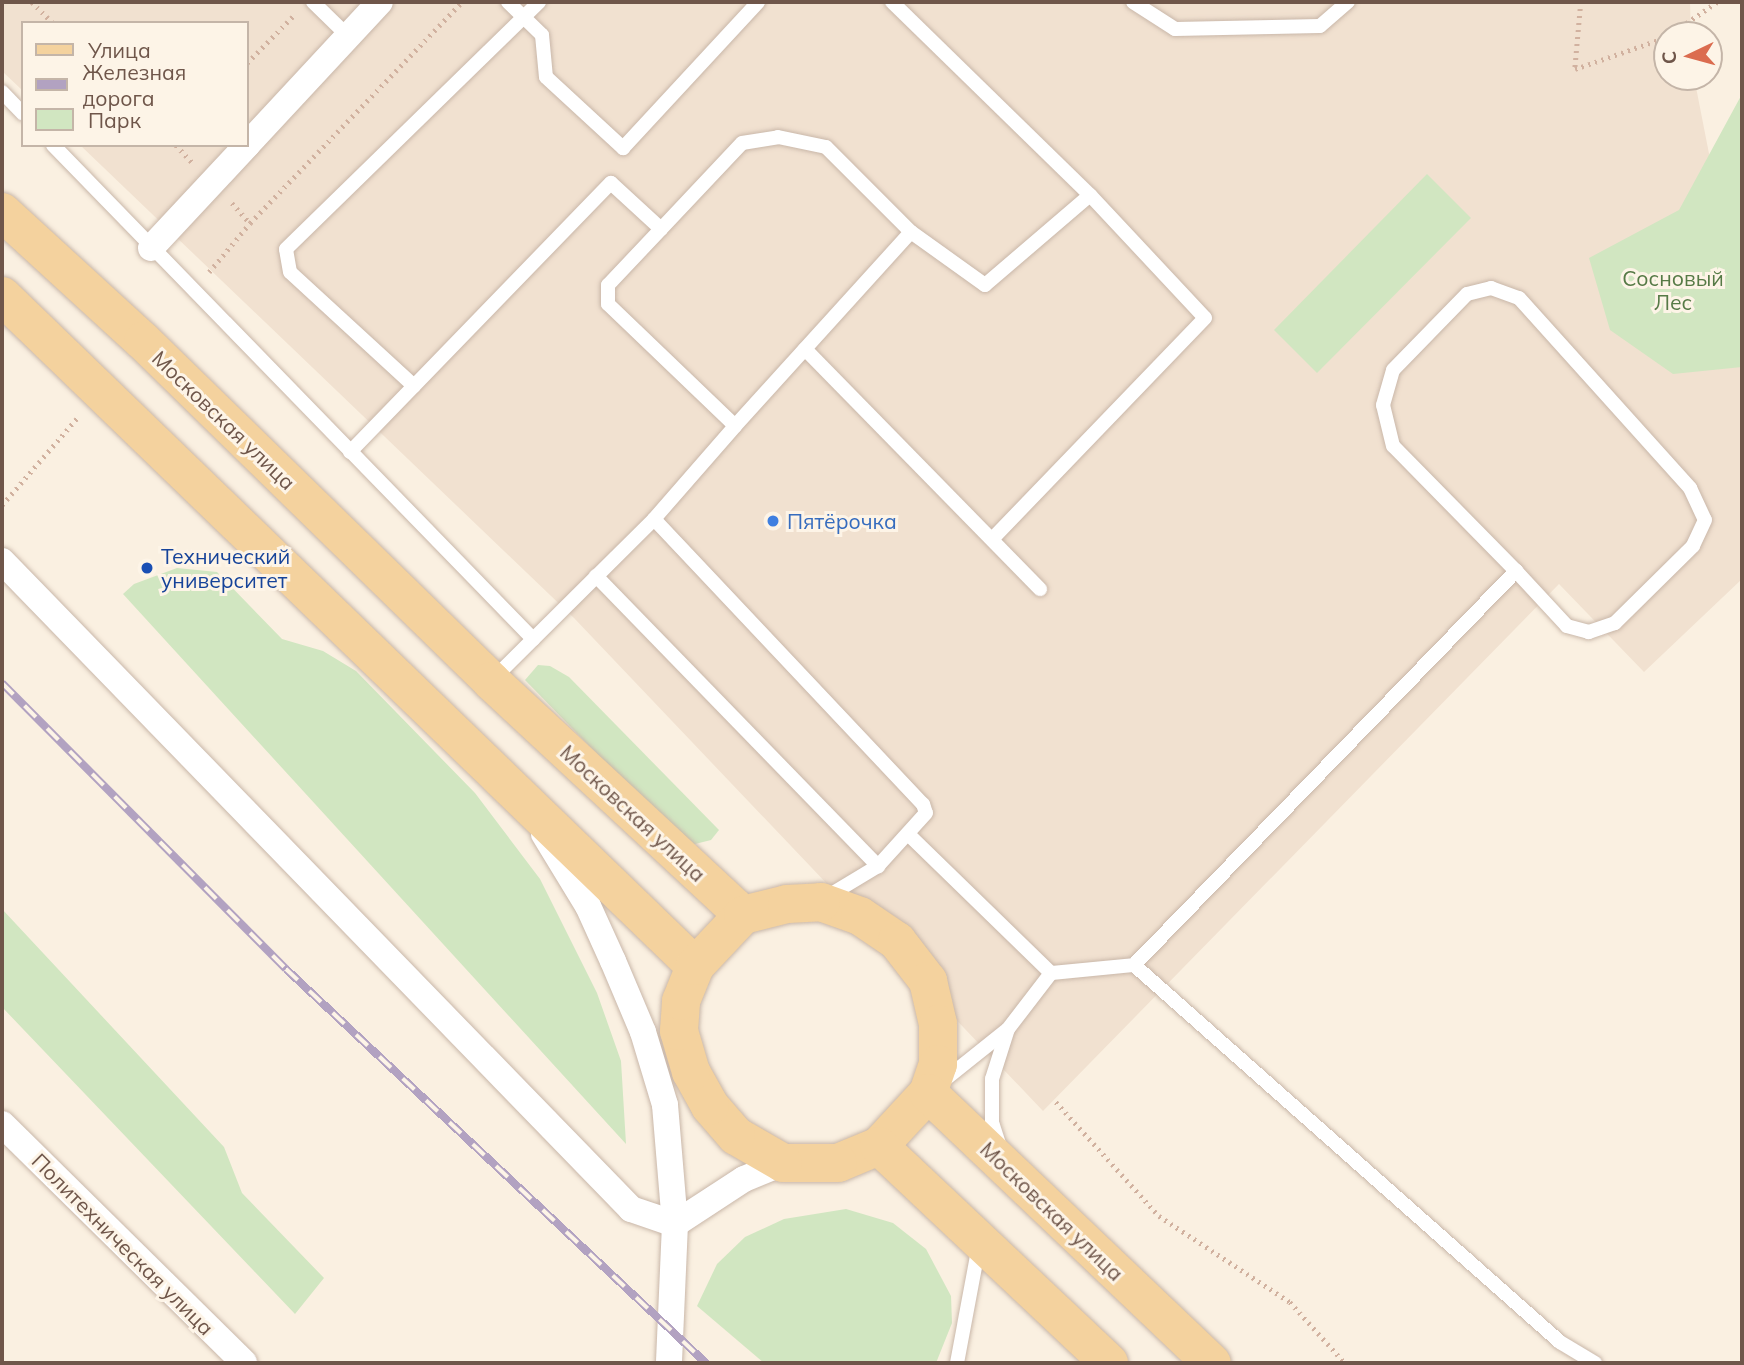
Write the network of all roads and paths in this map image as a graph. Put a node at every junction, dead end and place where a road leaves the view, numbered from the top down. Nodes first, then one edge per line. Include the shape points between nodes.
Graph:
1 (32, 2) edge
2 (313, 2) edge
3 (380, 2) edge
4 (463, 2) edge
5 (508, 2) edge
6 (539, 2) edge
7 (758, 2) edge
8 (892, 2) edge
9 (1133, 2) edge
10 (1348, 2) edge
11 (1581, 2) edge
12 (1717, 2) edge
13 (298, 10) dead end
14 (525, 18) junction
15 (52, 21) edge
16 (1690, 21) edge
17 (348, 36) junction
18 (1653, 41) edge
19 (248, 62) edge
20 (2, 92) edge
21 (21, 112) edge
22 (248, 144) edge
23 (55, 147) edge
24 (245, 147) edge
25 (1090, 195) junction
26 (2, 212) edge
27 (661, 229) junction
28 (911, 232) junction
29 (151, 248) junction
30 (193, 291) junction
31 (2, 296) edge
32 (805, 349) junction
33 (414, 386) junction
34 (736, 425) junction
35 (350, 452) junction
36 (654, 519) junction
37 (992, 539) junction
38 (2, 561) edge
39 (1516, 571) junction
40 (596, 576) junction
41 (1040, 589) dead end
42 (533, 639) junction
43 (491, 681) junction
44 (518, 791) junction
45 (908, 834) junction
46 (878, 866) junction
47 (817, 902) junction
48 (743, 915) junction
49 (1134, 965) junction
50 (695, 966) junction
51 (1051, 973) junction
52 (1008, 1029) junction
53 (679, 1031) junction
54 (928, 1093) junction
55 (1056, 1101) dead end
56 (665, 1105) junction
57 (2, 1124) edge
58 (879, 1146) junction
59 (783, 1163) junction
60 (1006, 1168) junction
61 (675, 1224) junction
62 (980, 1241) junction
63 (244, 1363) edge
64 (669, 1363) edge
65 (957, 1363) edge
66 (1110, 1363) edge
67 (1212, 1363) edge
68 (1345, 1363) edge
69 (1595, 1363) edge

1 - 15 path
2 - 17 lane
3 - 17 street
4 - 30 path via 250,223
5 - 14 lane
6 - 14 lane
7 - 14 lane via 623,148 546,77 542,34
8 - 25 lane
9 - 10 lane via 1175,29 1320,26
11 - 18 path via 1575,69
12 - 16 path
13 - 19 path
14 - 33 lane via 286,249 290,272
17 - 22 street
20 - 21 lane
23 - 29 lane
24 - 29 street
25 - 28 lane via 985,285
25 - 37 lane via 1205,318
26 - 43 main road, Московская улица via 143,341
27 - 28 lane via 742,143 778,136 826,147
27 - 33 lane via 611,183
27 - 34 lane via 608,285 608,304
28 - 32 lane
29 - 30 lane
30 - 35 lane
31 - 44 main road
32 - 34 lane
32 - 37 lane
33 - 35 lane
34 - 36 lane
35 - 42 lane
36 - 40 lane
36 - 45 lane via 923,804 926,813
37 - 41 lane
38 - 61 street via 631,1209
39 - 39 lane via 1567,626 1589,632 1615,623 1693,546 1705,520 1690,488 1519,298 1491,288 1467,294 1393,370 1383,405 1393,446
39 - 49 lane
40 - 42 lane
40 - 46 lane
42 - 43 lane
43 - 48 main road, Московская улица
44 - 50 main road
44 - 56 street via 588,906 643,1032
45 - 46 lane
45 - 51 lane
46 - 47 lane
47 - 48 main road
47 - 54 main road via 860,916 897,941 928,981 938,1024 938,1064
48 - 50 main road
49 - 51 lane
49 - 69 lane via 1560,1342
50 - 53 main road via 681,1001
51 - 52 lane
52 - 54 lane
52 - 60 lane via 992,1090 992,1122
53 - 56 street
53 - 59 main road via 691,1072 710,1106 736,1136
54 - 58 main road
54 - 60 main road, Московская улица
55 - 68 path via 1159,1216 1290,1302
56 - 61 street
57 - 63 street, Политехническая улица
58 - 59 main road via 838,1163
58 - 62 main road
59 - 61 street via 744,1179
60 - 67 main road, Московская улица
61 - 64 street
62 - 65 lane
62 - 66 main road

